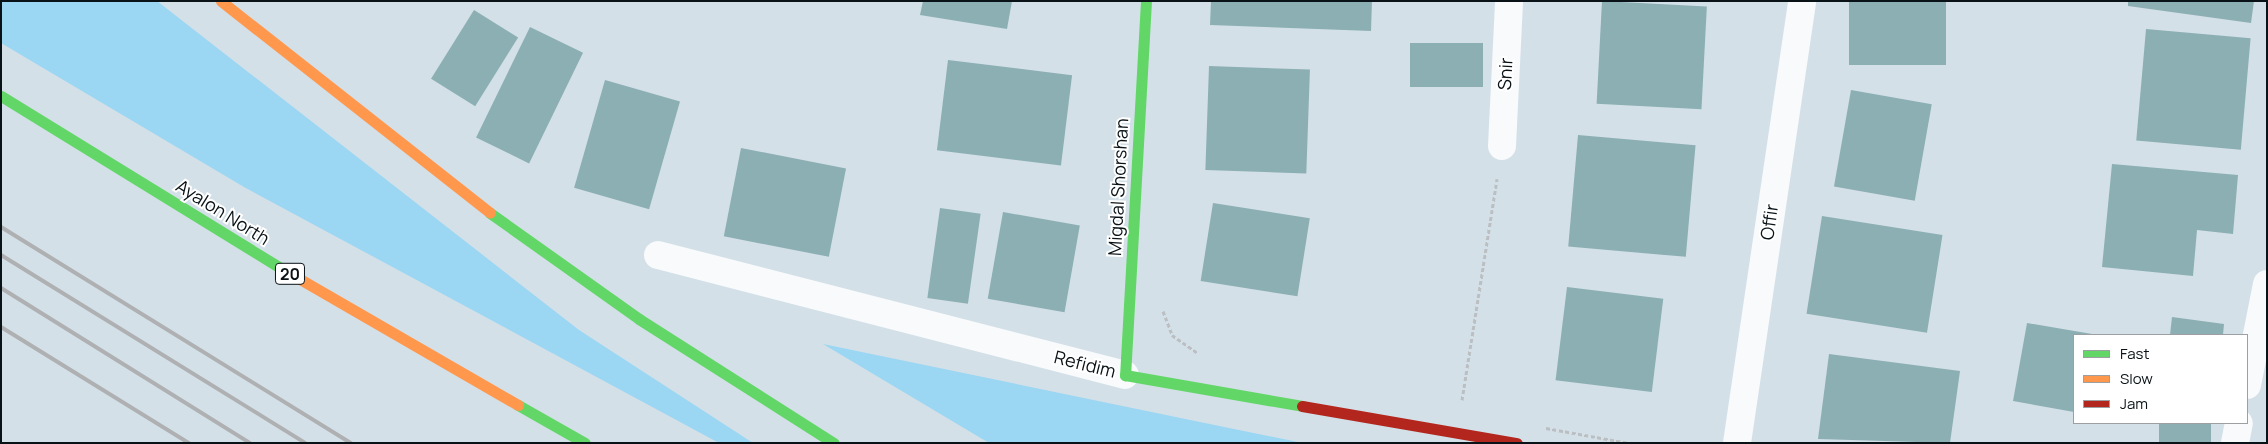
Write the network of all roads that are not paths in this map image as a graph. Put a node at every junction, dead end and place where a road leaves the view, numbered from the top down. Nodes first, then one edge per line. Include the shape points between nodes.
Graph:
1 (221, 1) edge
2 (1146, 1) edge
3 (1509, 1) edge
4 (1802, 1) edge
5 (1, 96) edge
6 (1502, 146) road end
7 (658, 255) dead end
8 (2267, 284) edge
9 (1125, 375) junction
10 (2248, 380) edge
11 (2239, 424) edge
12 (585, 443) edge
13 (834, 443) edge
14 (1517, 443) edge
15 (1737, 443) edge
16 (2235, 443) edge

1 - 13 main road via 477,204 639,319
2 - 9 main road, Migdal Shorshan
3 - 6 street, Snir
4 - 15 street, Offir
5 - 12 main road, Ayalon North / 20 via 404,343
7 - 9 street, Refidim
8 - 10 street
9 - 14 main road, Refidim
11 - 16 street

